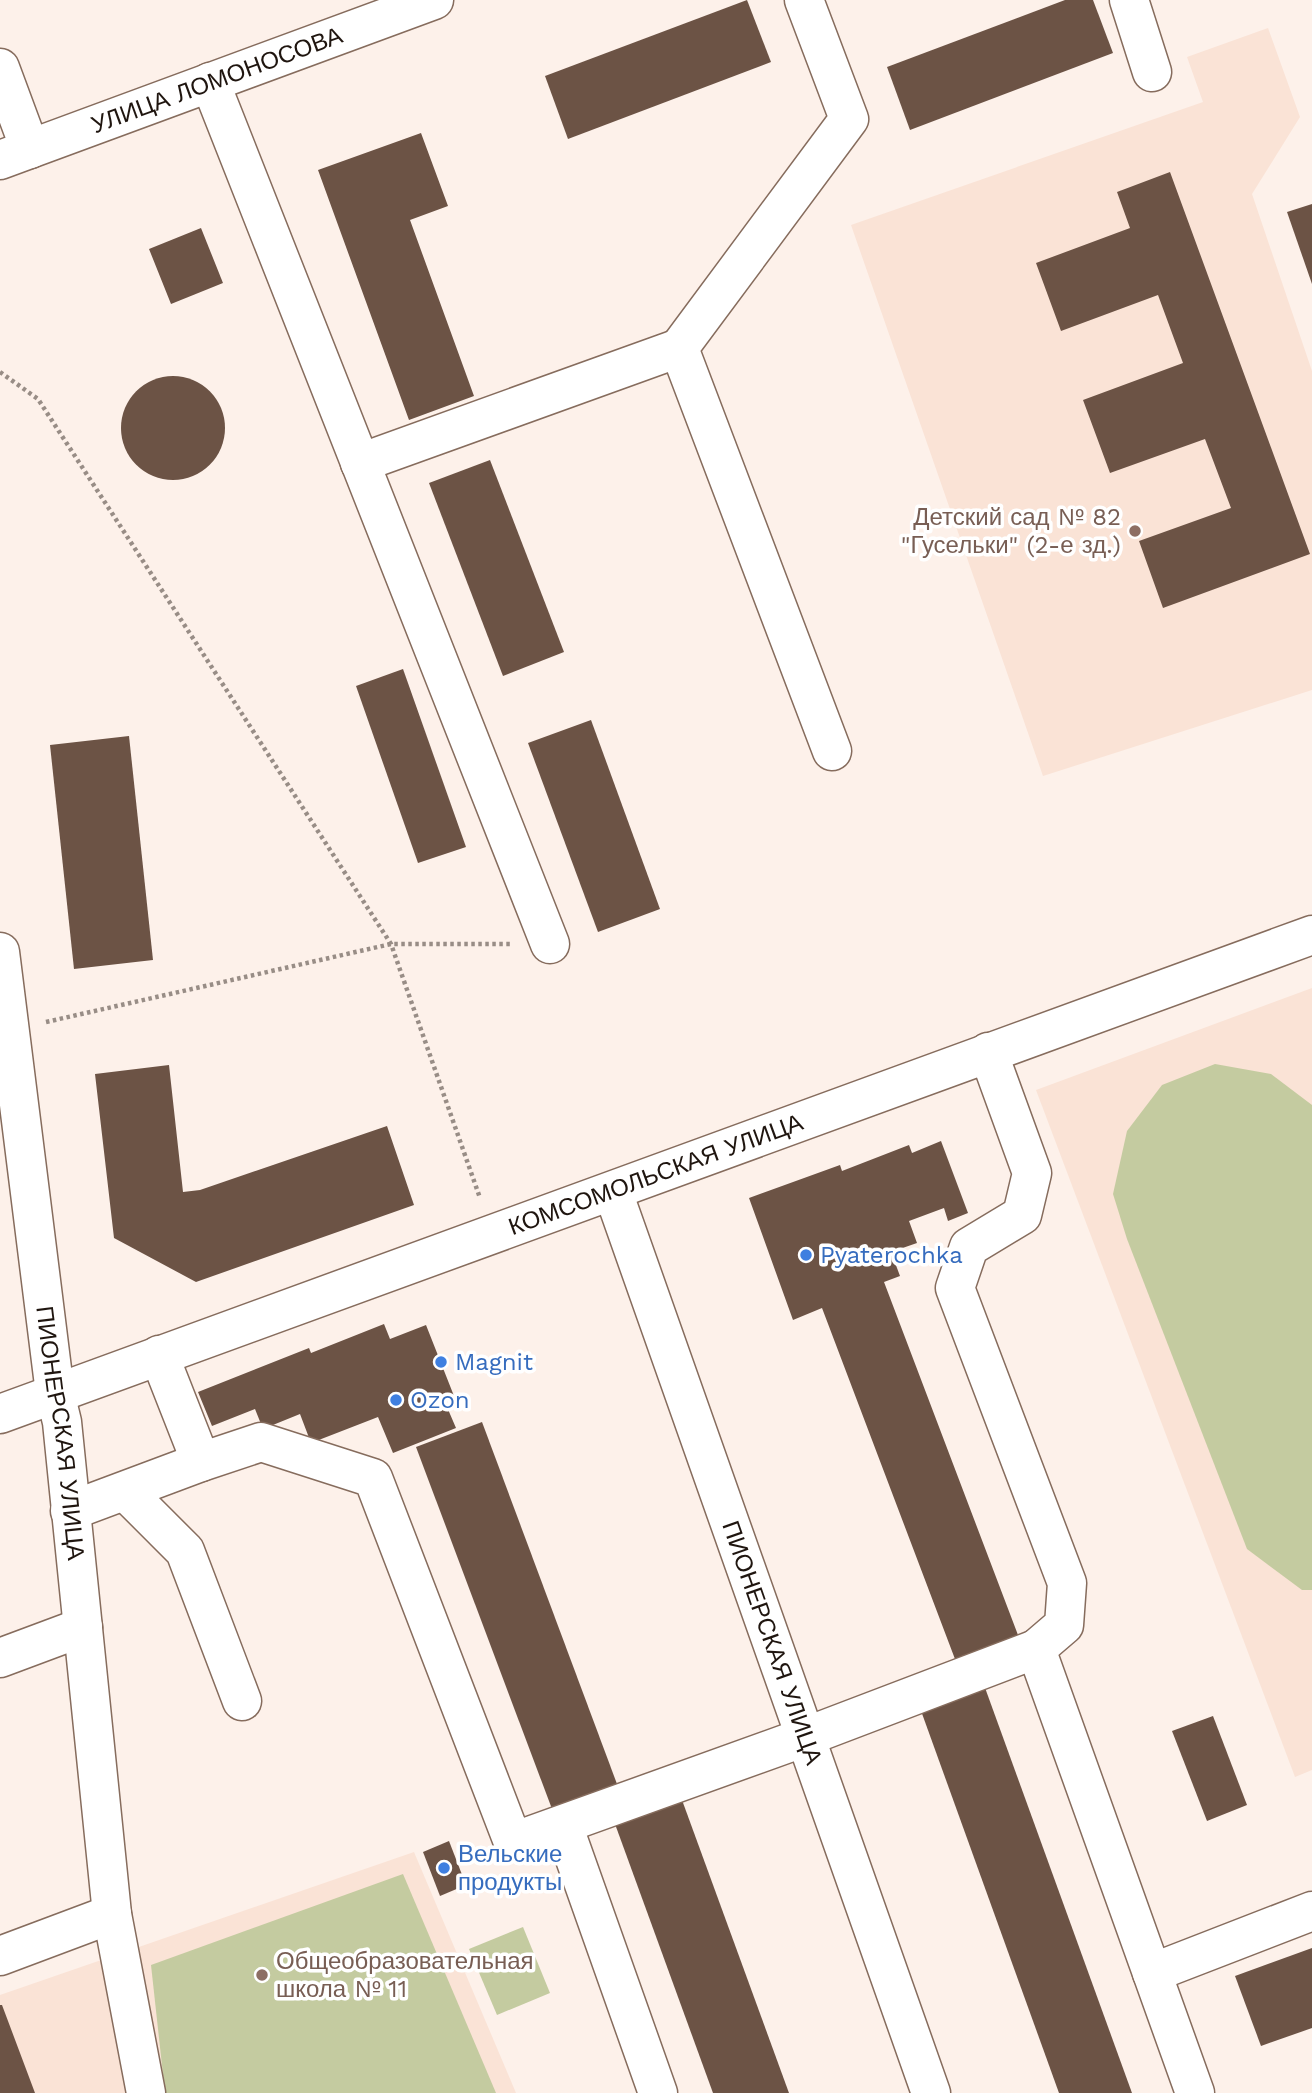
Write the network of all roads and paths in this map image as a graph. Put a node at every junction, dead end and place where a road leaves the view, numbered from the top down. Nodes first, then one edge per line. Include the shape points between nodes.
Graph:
1 (434, 0) edge
2 (804, 0) edge
3 (1129, 0) edge
4 (0, 68) edge
5 (1152, 72) dead end
6 (210, 82) junction
7 (15, 154) edge
8 (679, 348) junction
9 (0, 372) edge
10 (360, 463) junction
11 (832, 751) dead end
12 (1312, 935) edge
13 (391, 944) junction
14 (550, 944) joint
15 (0, 952) edge
16 (10, 1030) junction
17 (988, 1052) junction
18 (613, 1192) junction
19 (493, 1233) junction
20 (159, 1355) junction
21 (55, 1393) junction
22 (0, 1413) edge
23 (201, 1462) junction
24 (126, 1492) junction
25 (70, 1511) junction
26 (83, 1627) junction
27 (1036, 1649) junction
28 (0, 1658) edge
29 (242, 1701) dead end
30 (805, 1737) junction
31 (563, 1825) junction
32 (1312, 1911) edge
33 (112, 1914) junction
34 (0, 1955) edge
35 (1152, 1973) junction
36 (146, 2093) edge
37 (657, 2093) edge
38 (931, 2093) edge
39 (1195, 2093) edge

1 - 6 street, УЛИЦА ЛОМОНОСОВА
2 - 8 street via 849,118
3 - 5 street
4 - 7 street
6 - 7 street, УЛИЦА ЛОМОНОСОВА
6 - 10 street
8 - 10 street
8 - 11 street
9 - 13 path via 38,399
10 - 14 street
12 - 17 street, КОМСОМОЛЬСКАЯ УЛИЦА
13 - 14 path
13 - 16 path
13 - 19 path
15 - 16 street, ПИОНЕРСКАЯ УЛИЦА
16 - 21 street, ПИОНЕРСКАЯ УЛИЦА
17 - 18 street, КОМСОМОЛЬСКАЯ УЛИЦА
17 - 27 street via 1032,1173 1022,1214 969,1247 955,1289 1067,1583 1064,1625
18 - 19 street, КОМСОМОЛЬСКАЯ УЛИЦА
18 - 30 street, ПИОНЕРСКАЯ УЛИЦА
19 - 20 street, КОМСОМОЛЬСКАЯ УЛИЦА
20 - 21 street, КОМСОМОЛЬСКАЯ УЛИЦА
20 - 23 street
21 - 22 street, КОМСОМОЛЬСКАЯ УЛИЦА
21 - 25 street, ПИОНЕРСКАЯ УЛИЦА
23 - 24 street
23 - 31 street via 261,1442 373,1478 513,1842
24 - 25 street
24 - 29 street via 185,1551
25 - 26 street, ПИОНЕРСКАЯ УЛИЦА
26 - 28 street
26 - 33 street, ПИОНЕРСКАЯ УЛИЦА
27 - 30 street
27 - 35 street
30 - 31 street
30 - 38 street, ПИОНЕРСКАЯ УЛИЦА
31 - 37 street
32 - 35 street
33 - 34 street
33 - 36 street, ПИОНЕРСКАЯ УЛИЦА
35 - 39 street

